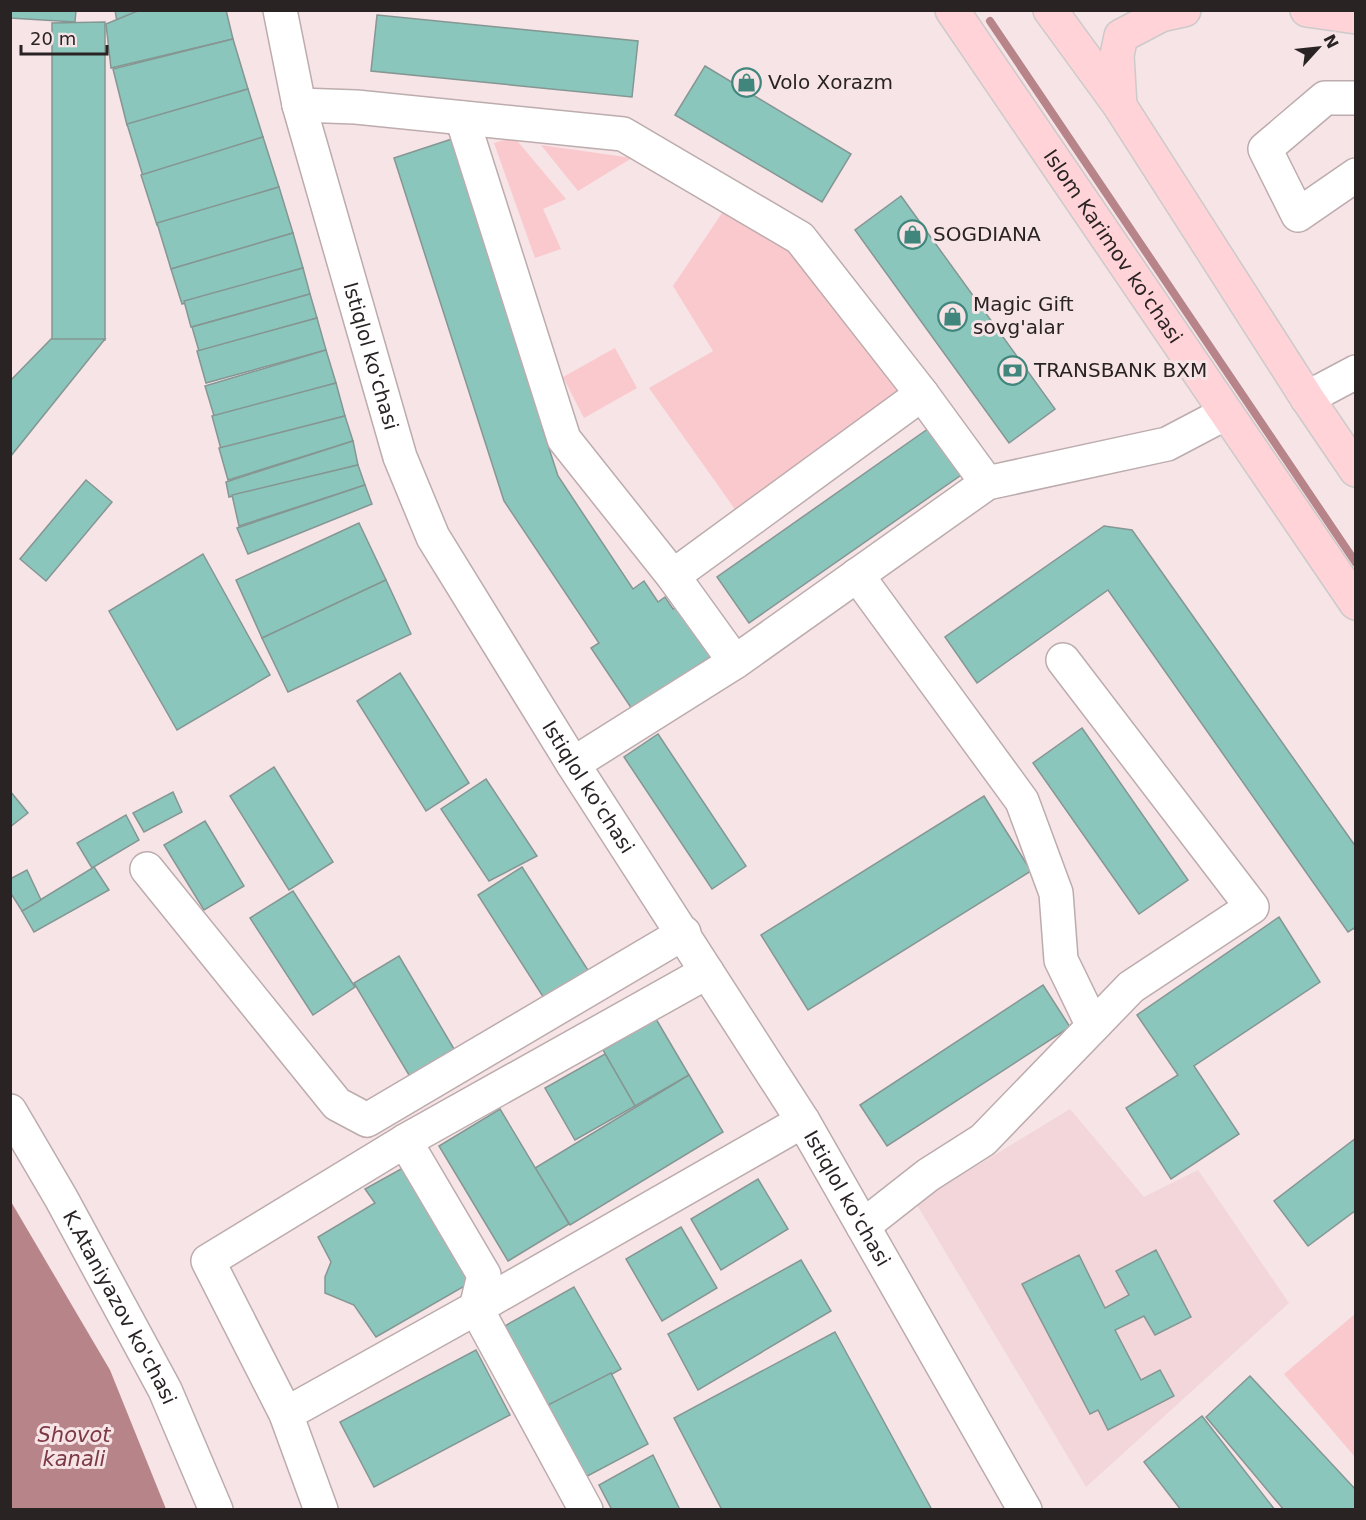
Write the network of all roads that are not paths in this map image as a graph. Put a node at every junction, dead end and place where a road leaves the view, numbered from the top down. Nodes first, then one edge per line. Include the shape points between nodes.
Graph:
1 (280, 10) edge
2 (952, 10) edge
3 (1050, 10) edge
4 (1184, 10) edge
5 (1307, 10) edge
6 (1356, 17) edge
7 (1356, 98) edge
8 (299, 105) junction
9 (1120, 106) junction
10 (462, 118) junction
11 (1356, 174) edge
12 (1356, 372) edge
13 (922, 394) junction
14 (1307, 398) junction
15 (1226, 413) junction
16 (1356, 470) edge
17 (987, 483) junction
18 (673, 576) junction
19 (857, 576) junction
20 (1356, 603) edge
21 (1064, 660) dead end
22 (735, 662) junction
23 (573, 764) junction
24 (147, 869) dead end
25 (684, 933) junction
26 (707, 972) junction
27 (1093, 1026) junction
28 (10, 1111) edge
29 (803, 1120) junction
30 (405, 1141) junction
31 (863, 1226) junction
32 (476, 1308) junction
33 (286, 1414) junction
34 (216, 1509) edge
35 (321, 1509) edge
36 (586, 1509) edge
37 (1025, 1509) edge

1 - 8 street, Istiqlol ko'chasi
2 - 15 main road, Islom Karimov ko'chasi
3 - 9 main road
4 - 9 main road via 1161,15 1121,36 1117,55
5 - 6 main road
7 - 11 street via 1325,98 1265,149 1298,215
8 - 10 street
8 - 23 street, Istiqlol ko'chasi via 400,457 433,537
9 - 14 main road
10 - 13 street via 623,134 800,238
10 - 18 street via 564,439
12 - 14 street
13 - 17 street
13 - 18 street
14 - 16 main road
15 - 17 street via 1167,444
15 - 20 main road, Islom Karimov ko'chasi
17 - 19 street
18 - 22 street
19 - 22 street
19 - 27 street via 1022,801 1056,893 1061,960
21 - 27 street via 1252,907 1131,987
22 - 23 street
23 - 25 street, Istiqlol ko'chasi
24 - 25 street via 337,1104 367,1120
25 - 26 street, Istiqlol ko'chasi
26 - 29 street, Istiqlol ko'chasi
26 - 30 street
27 - 31 street via 983,1140 928,1175
28 - 34 street, K.Ataniyazov ko'chasi via 165,1390
29 - 31 street, Istiqlol ko'chasi
29 - 32 street
30 - 32 street via 484,1275
30 - 33 street via 208,1261
31 - 37 street, Istiqlol ko'chasi
32 - 33 street
32 - 36 street
33 - 35 street

